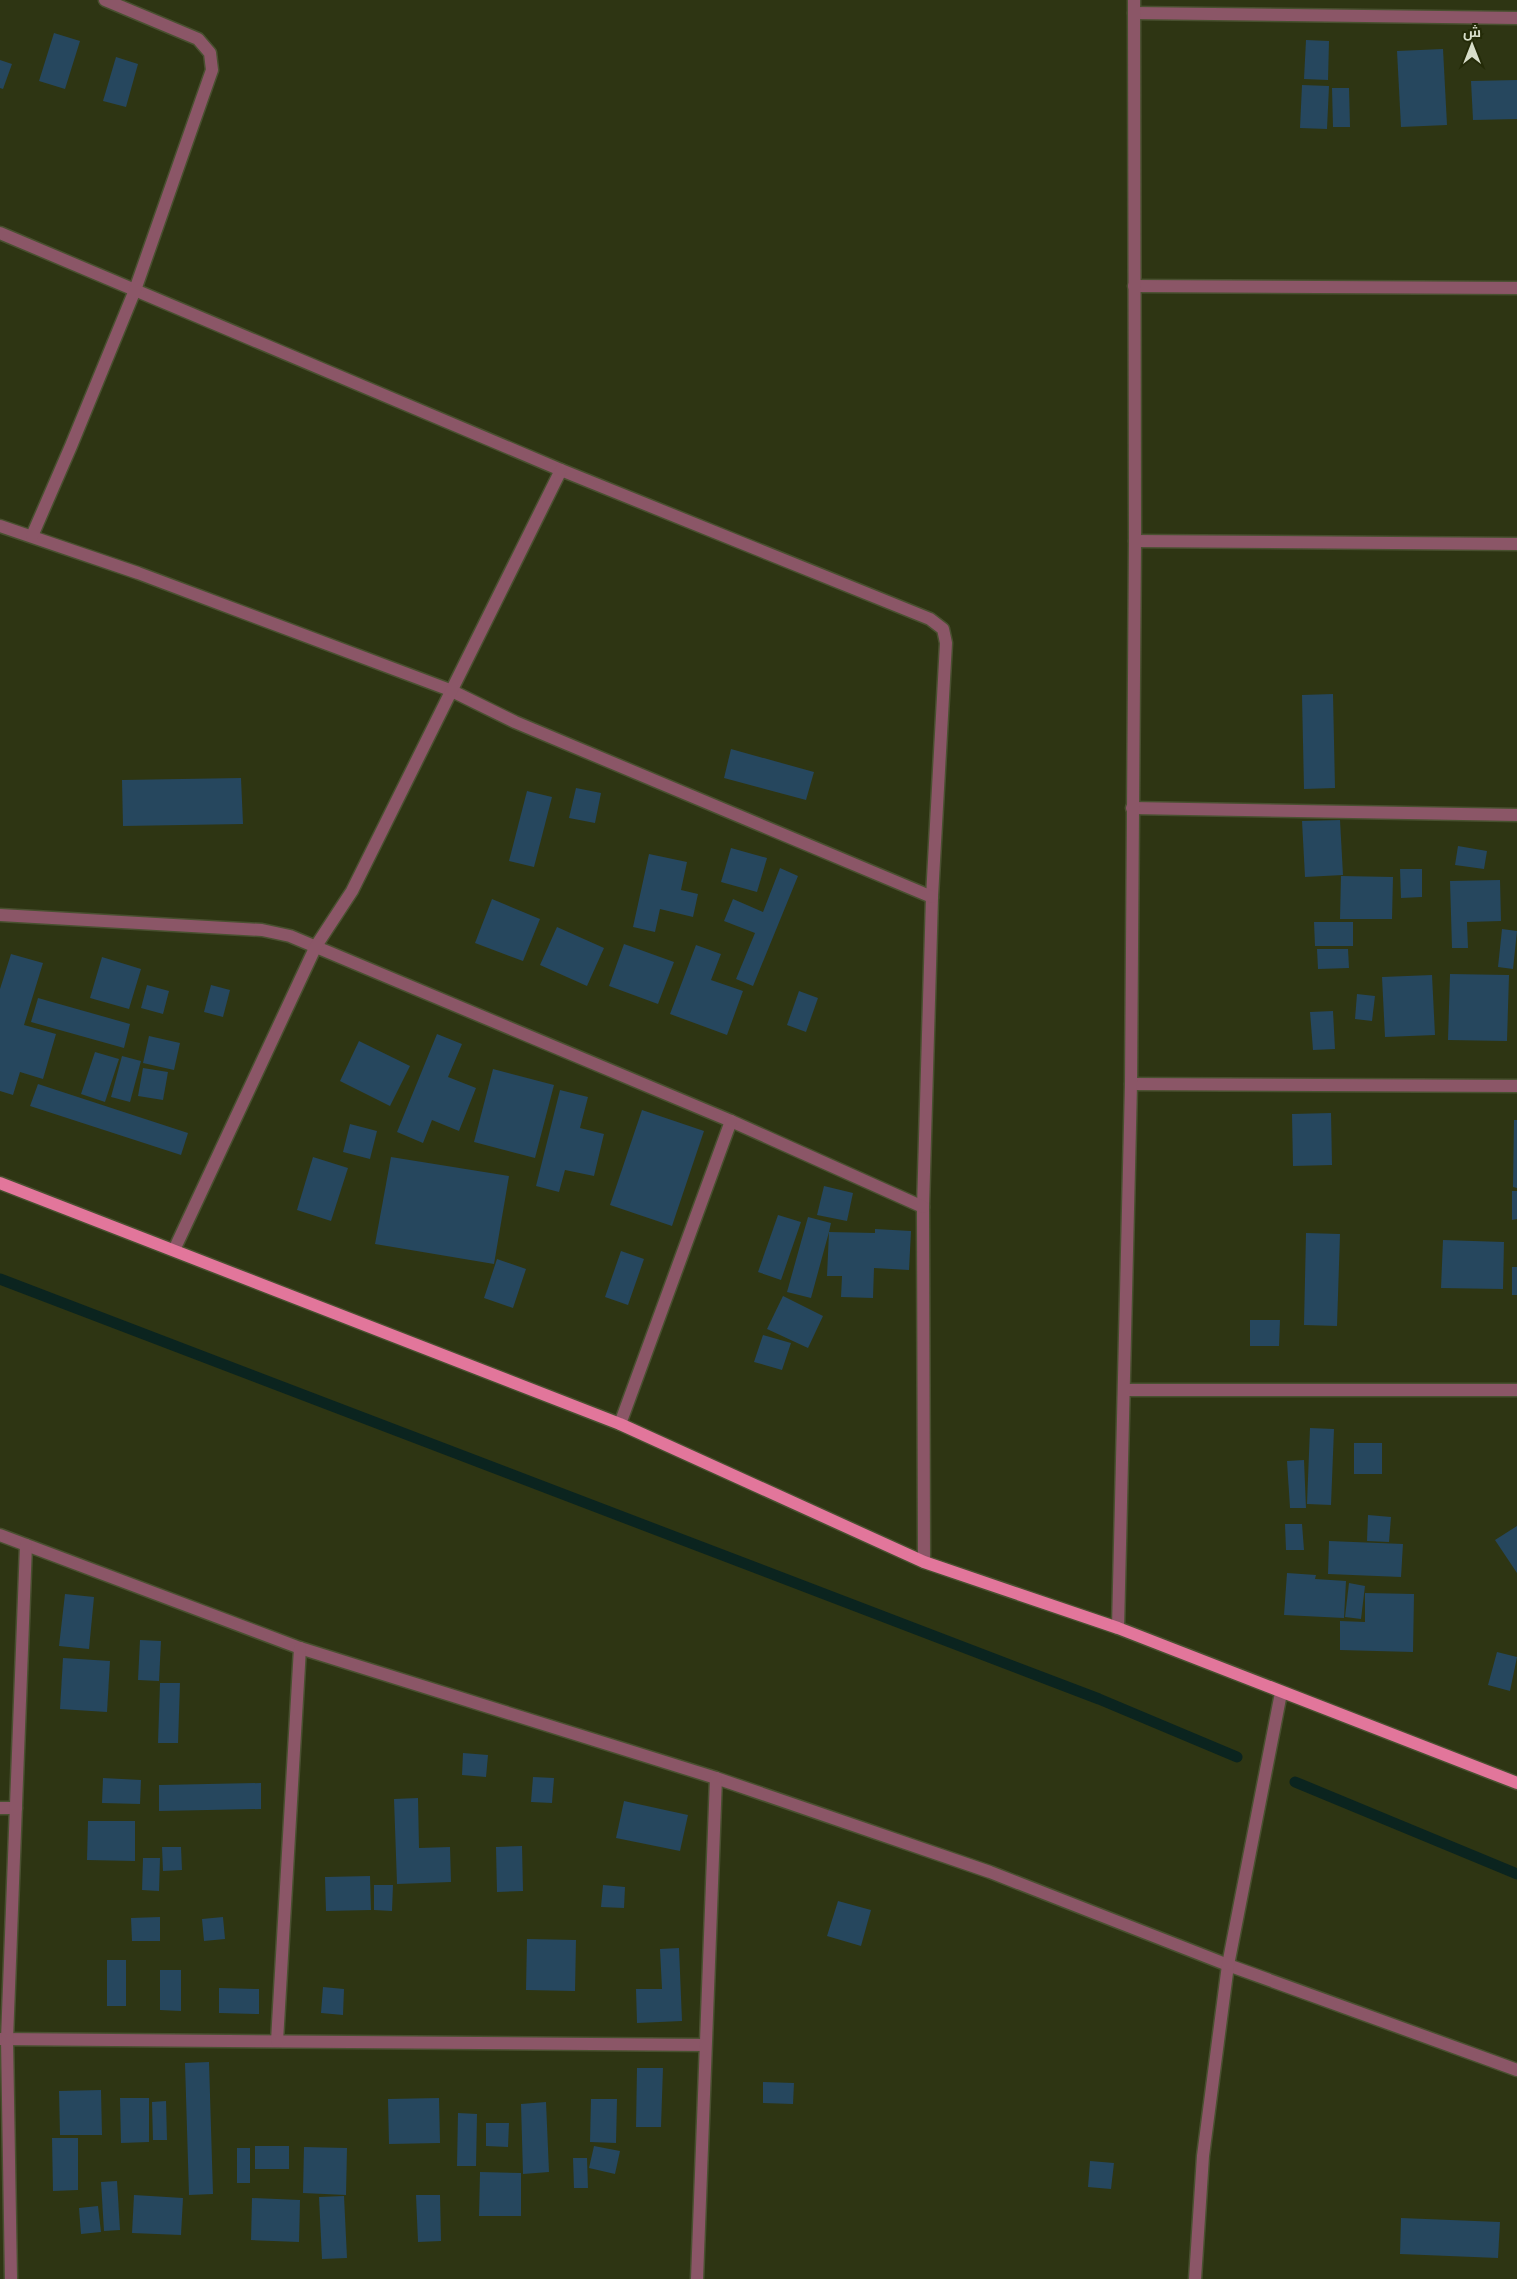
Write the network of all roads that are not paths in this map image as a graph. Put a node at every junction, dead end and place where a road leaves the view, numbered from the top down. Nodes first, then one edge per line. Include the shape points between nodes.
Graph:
1 (105, 0) edge
2 (1134, 6) edge
3 (1517, 18) edge
4 (0, 233) edge
5 (1134, 286) junction
6 (1517, 288) edge
7 (135, 290) junction
8 (561, 470) junction
9 (0, 526) edge
10 (32, 536) junction
11 (1135, 541) junction
12 (1517, 544) edge
13 (450, 690) junction
14 (1132, 808) junction
15 (1517, 815) edge
16 (932, 897) junction
17 (0, 915) edge
18 (316, 946) junction
19 (1130, 1084) junction
20 (1517, 1086) edge
21 (731, 1121) junction
22 (0, 1183) edge
23 (923, 1207) junction
24 (174, 1250) junction
25 (1124, 1390) junction
26 (1517, 1390) edge
27 (620, 1424) junction
28 (0, 1535) edge
29 (26, 1545) junction
30 (924, 1562) junction
31 (1118, 1628) junction
32 (300, 1648) junction
33 (1281, 1692) junction
34 (716, 1778) junction
35 (1517, 1784) edge
36 (0, 1808) edge
37 (16, 1808) junction
38 (1228, 1965) junction
39 (4, 2039) edge
40 (277, 2041) junction
41 (705, 2045) junction
42 (1517, 2070) edge
43 (10, 2279) edge
44 (697, 2279) edge
45 (1195, 2279) edge

1 - 7 street via 198,39 210,53 212,70
2 - 3 street
2 - 5 street
4 - 7 street
5 - 6 street
5 - 11 street
7 - 8 street
7 - 10 street
8 - 13 street
8 - 16 street via 930,619 943,628 946,643
9 - 10 street
10 - 13 street
11 - 12 street
11 - 14 street
13 - 16 street via 524,726
13 - 18 street via 352,891
14 - 15 street
14 - 19 street
16 - 23 street
17 - 18 street via 262,930
18 - 21 street
18 - 24 street
19 - 20 street
19 - 25 street
21 - 23 street
21 - 27 street
22 - 24 main road
23 - 30 street
24 - 27 main road
25 - 26 street
25 - 31 street
27 - 30 main road
28 - 29 street
29 - 32 street
29 - 37 street
30 - 31 main road
31 - 33 main road
32 - 34 street
32 - 40 street
33 - 35 main road
33 - 38 street
34 - 38 street via 990,1872
34 - 41 street
36 - 37 street
37 - 39 street
38 - 42 street
38 - 45 street via 1203,2156
39 - 40 street
39 - 43 street
40 - 41 street
41 - 44 street

